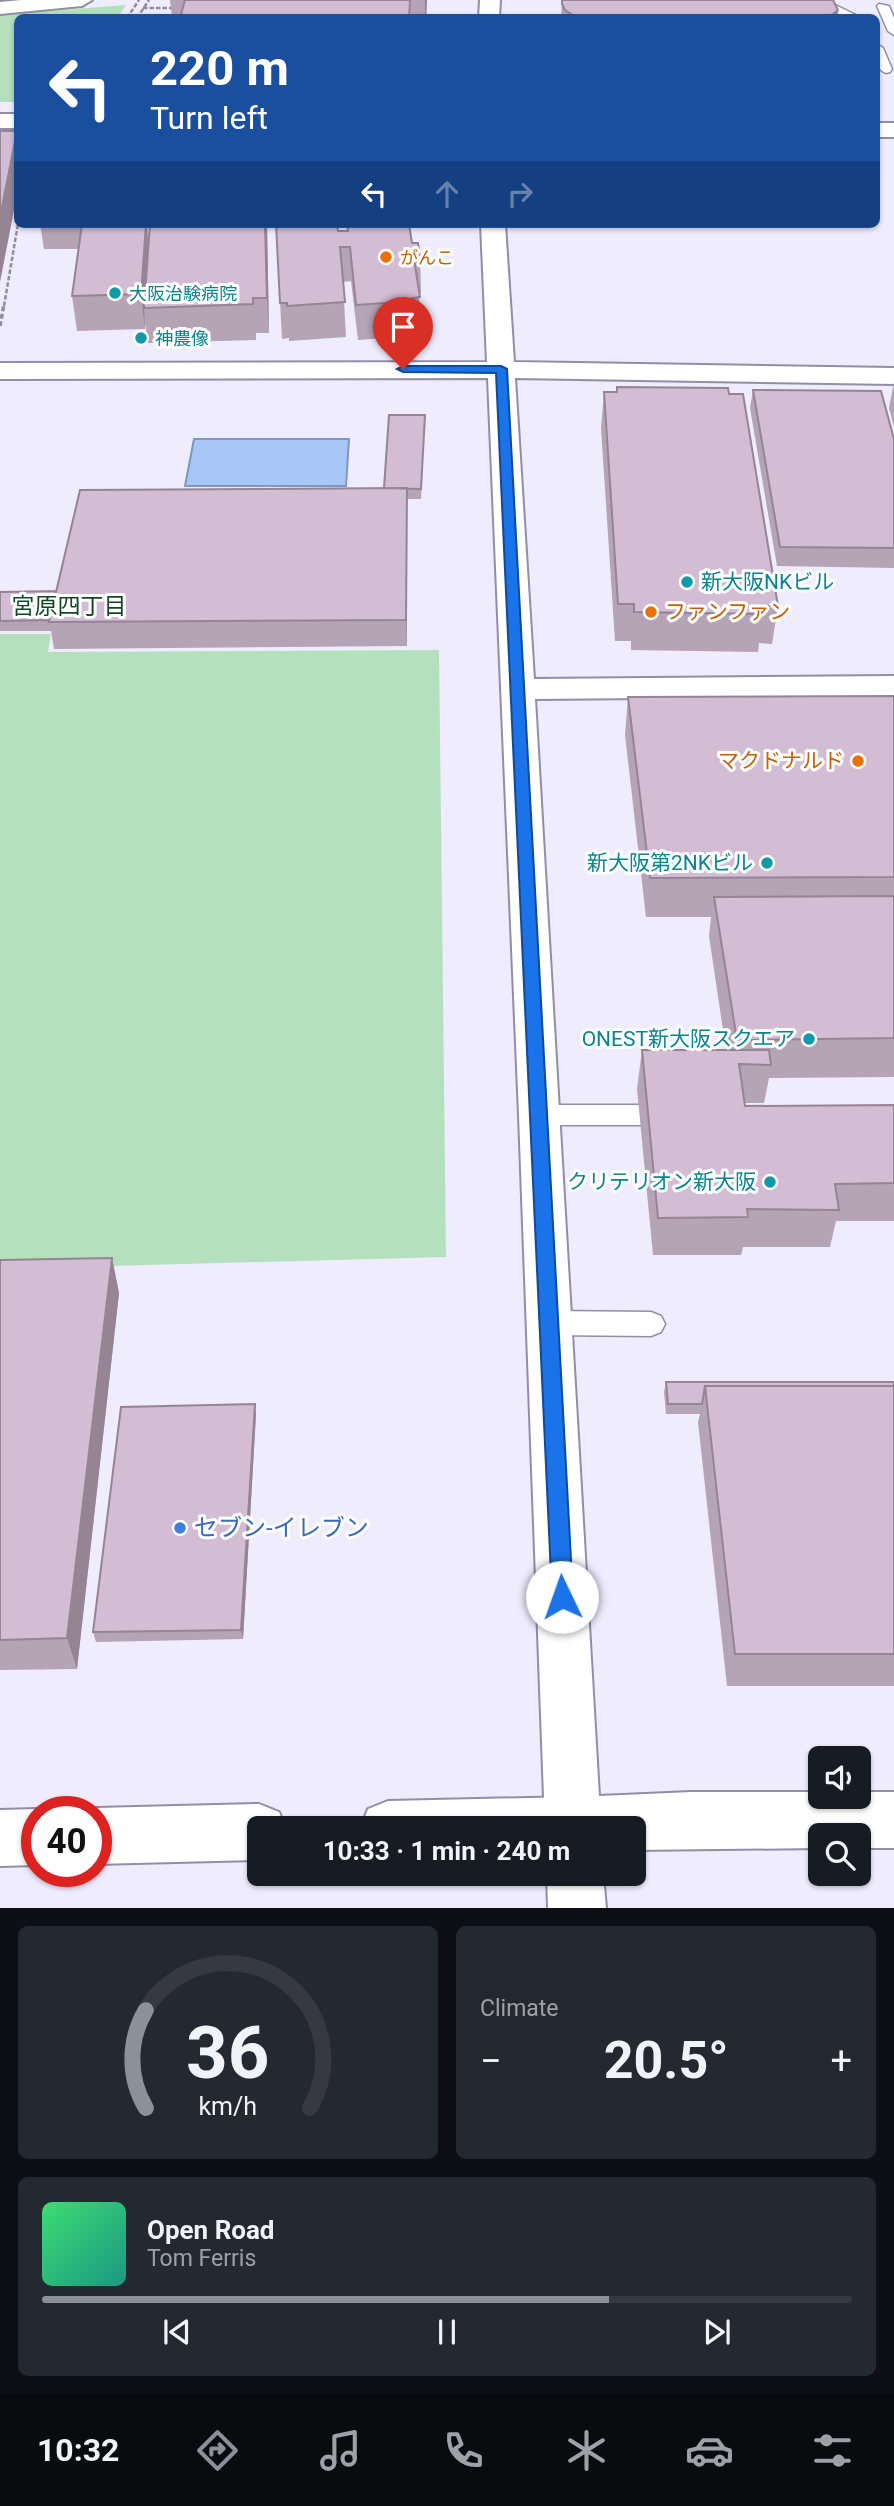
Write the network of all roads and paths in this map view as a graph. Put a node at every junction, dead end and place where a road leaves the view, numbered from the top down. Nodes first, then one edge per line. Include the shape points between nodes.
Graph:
1 (82, 0) edge
2 (149, 0) edge
3 (821, 2) edge
4 (883, 6) dead end
5 (0, 8) edge
6 (144, 8) junction
7 (179, 8) dead end
8 (140, 14) edge
9 (847, 14) edge
10 (894, 31) edge
11 (880, 55) edge
12 (886, 69) dead end
13 (17, 228) edge
14 (494, 228) edge
15 (0, 326) edge
16 (501, 369) junction
17 (0, 371) edge
18 (894, 376) edge
19 (894, 686) edge
20 (517, 689) junction
21 (540, 1115) junction
22 (640, 1115) dead end
23 (549, 1323) junction
24 (651, 1324) dead end
25 (573, 1816) edge
26 (894, 1820) edge
27 (646, 1829) edge
28 (247, 1832) edge
29 (112, 1836) edge
30 (21, 1837) edge
31 (0, 1838) edge
32 (576, 1886) edge
33 (577, 1908) edge

1 - 5 street
2 - 6 path
3 - 9 lane
4 - 10 lane
6 - 7 path
6 - 8 path
11 - 12 lane
13 - 15 path
14 - 16 street
16 - 17 street
16 - 18 street
16 - 20 street
19 - 20 street
20 - 21 street
21 - 22 lane
21 - 23 street
23 - 24 lane
23 - 25 street
26 - 27 street via 691,1820
28 - 29 street
30 - 31 street
32 - 33 street

